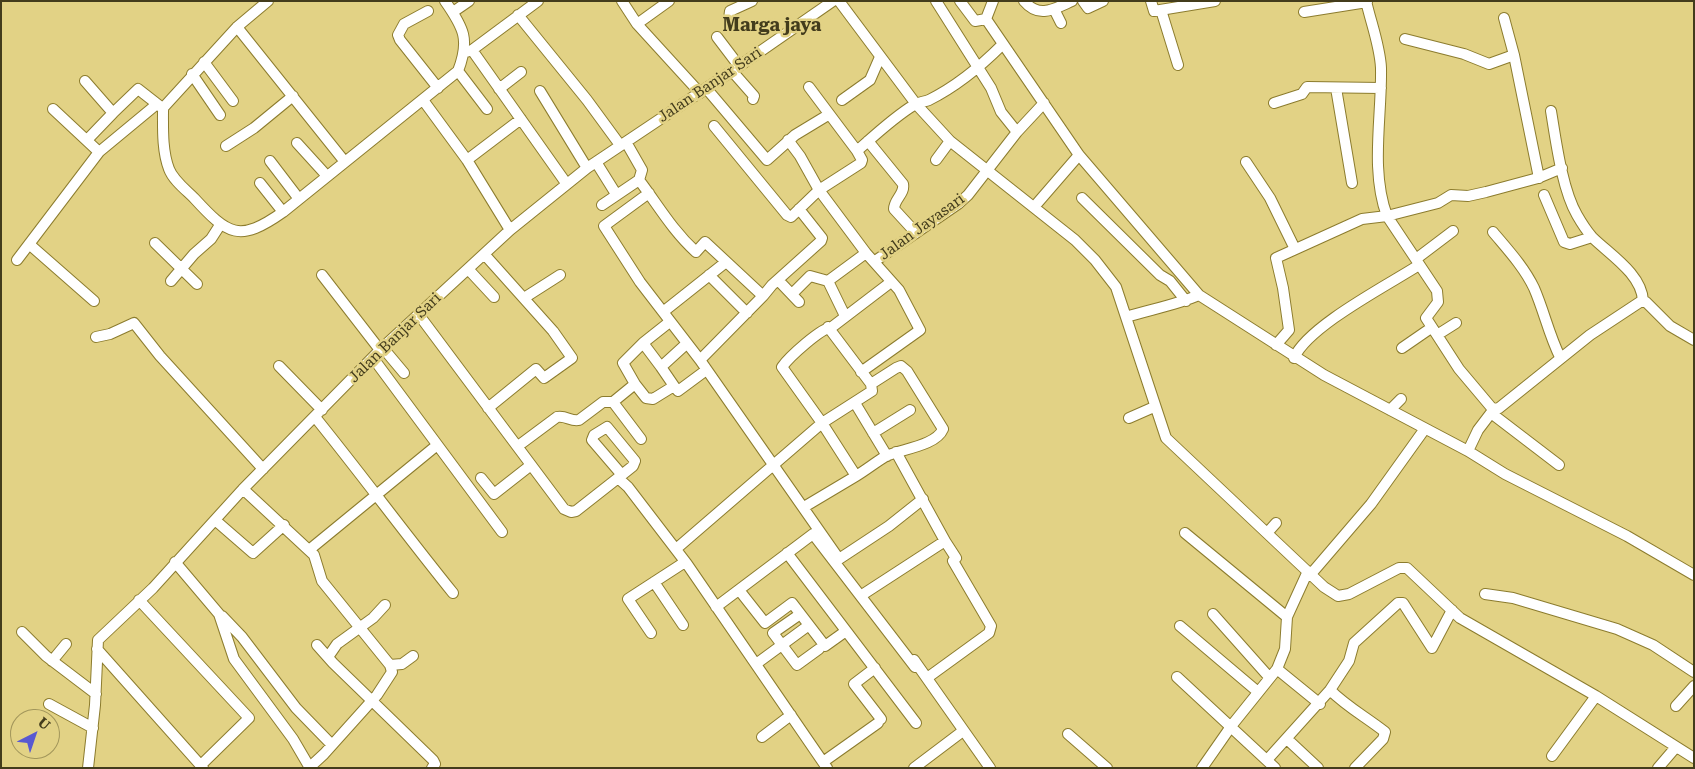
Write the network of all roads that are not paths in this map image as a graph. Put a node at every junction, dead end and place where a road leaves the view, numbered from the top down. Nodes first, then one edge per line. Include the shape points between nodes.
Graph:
1 (268, 1) edge
2 (445, 1) edge
3 (469, 1) edge
4 (538, 1) edge
5 (622, 1) edge
6 (669, 1) edge
7 (752, 1) edge
8 (832, 1) edge
9 (839, 1) edge
10 (936, 1) edge
11 (960, 1) edge
12 (993, 1) edge
13 (1024, 1) edge
14 (1072, 1) edge
15 (1083, 1) edge
16 (1103, 1) edge
17 (1150, 1) edge
18 (1215, 1) edge
19 (1367, 2) edge
20 (1054, 9) junction
21 (1161, 10) junction
22 (428, 11) dead end
23 (453, 12) junction
24 (1304, 12) dead end
25 (518, 15) junction
26 (1504, 18) dead end
27 (729, 19) dead end
28 (986, 19) junction
29 (1061, 23) dead end
30 (637, 24) junction
31 (237, 26) junction
32 (717, 37) dead end
33 (1405, 40) dead end
34 (1002, 45) junction
35 (469, 51) junction
36 (1514, 55) junction
37 (880, 57) junction
38 (204, 62) junction
39 (1178, 65) dead end
40 (977, 68) junction
41 (736, 69) junction
42 (458, 71) junction
43 (521, 72) dead end
44 (192, 74) junction
45 (85, 81) dead end
46 (809, 87) dead end
47 (438, 88) junction
48 (1336, 88) junction
49 (1381, 88) junction
50 (498, 89) junction
51 (540, 91) dead end
52 (703, 91) junction
53 (293, 96) junction
54 (753, 99) dead end
55 (423, 100) junction
56 (842, 100) dead end
57 (233, 101) dead end
58 (1044, 103) junction
59 (916, 104) junction
60 (1274, 104) dead end
61 (160, 106) junction
62 (53, 109) dead end
63 (488, 109) dead end
64 (1551, 111) dead end
65 (112, 113) junction
66 (220, 115) dead end
67 (828, 115) junction
68 (521, 119) junction
69 (714, 126) dead end
70 (1017, 132) junction
71 (87, 140) junction
72 (788, 140) junction
73 (868, 141) junction
74 (950, 141) junction
75 (297, 143) dead end
76 (623, 144) junction
77 (226, 146) dead end
78 (857, 151) junction
79 (99, 152) junction
80 (1079, 155) junction
81 (467, 160) junction
82 (767, 160) junction
83 (936, 160) dead end
84 (270, 161) dead end
85 (345, 162) junction
86 (1246, 162) dead end
87 (591, 165) junction
88 (1562, 168) junction
89 (986, 169) junction
90 (752, 172) junction
91 (327, 176) junction
92 (1539, 178) junction
93 (639, 180) junction
94 (1352, 182) dead end
95 (260, 183) dead end
96 (566, 183) junction
97 (819, 190) junction
98 (648, 193) junction
99 (616, 194) junction
100 (1544, 195) dead end
101 (1082, 198) dead end
102 (300, 199) junction
103 (602, 205) dead end
104 (1034, 207) junction
105 (799, 209) junction
106 (283, 212) junction
107 (1387, 216) junction
108 (220, 225) junction
109 (510, 230) junction
110 (1453, 231) dead end
111 (1493, 232) dead end
112 (916, 234) junction
113 (1595, 239) junction
114 (29, 244) junction
115 (155, 244) dead end
116 (1295, 249) junction
117 (866, 253) junction
118 (485, 255) junction
119 (17, 260) dead end
120 (875, 261) junction
121 (726, 262) junction
122 (1417, 262) junction
123 (468, 269) junction
124 (181, 270) junction
125 (322, 275) dead end
126 (560, 275) dead end
127 (709, 275) junction
128 (778, 280) junction
129 (171, 281) dead end
130 (828, 282) junction
131 (892, 282) junction
132 (197, 284) dead end
133 (1199, 295) junction
134 (763, 296) junction
135 (494, 297) dead end
136 (524, 298) junction
137 (1643, 300) junction
138 (94, 301) dead end
139 (1186, 301) junction
140 (663, 312) junction
141 (747, 313) junction
142 (419, 315) junction
143 (845, 316) junction
144 (1126, 317) junction
145 (667, 324) dead end
146 (1456, 324) dead end
147 (828, 327) junction
148 (1434, 331) junction
149 (96, 337) dead end
150 (1694, 340) edge
151 (643, 344) junction
152 (1276, 345) junction
153 (684, 346) dead end
154 (1402, 348) dead end
155 (379, 352) junction
156 (1560, 357) junction
157 (1294, 358) junction
158 (700, 360) junction
159 (279, 366) dead end
160 (661, 367) junction
161 (705, 371) dead end
162 (404, 372) dead end
163 (861, 372) junction
164 (635, 384) junction
165 (872, 384) junction
166 (674, 386) junction
167 (1401, 399) dead end
168 (614, 402) junction
169 (854, 403) junction
170 (1154, 407) junction
171 (488, 408) junction
172 (910, 410) dead end
173 (1390, 410) junction
174 (1492, 411) junction
175 (318, 413) junction
176 (1130, 418) dead end
177 (822, 423) junction
178 (1424, 430) junction
179 (873, 433) junction
180 (641, 439) dead end
181 (436, 446) junction
182 (518, 446) junction
183 (1468, 451) junction
184 (892, 454) junction
185 (773, 464) junction
186 (531, 465) junction
187 (1559, 465) dead end
188 (263, 469) junction
189 (856, 476) junction
190 (620, 477) junction
191 (481, 478) dead end
192 (243, 489) junction
193 (494, 494) junction
194 (376, 495) junction
195 (923, 499) junction
196 (482, 505) junction
197 (804, 507) junction
198 (215, 520) junction
199 (1276, 523) dead end
200 (284, 525) junction
201 (502, 532) dead end
202 (1268, 532) junction
203 (1185, 533) dead end
204 (945, 541) junction
205 (676, 549) junction
206 (309, 550) junction
207 (787, 553) junction
208 (839, 559) junction
209 (175, 562) junction
210 (685, 562) junction
211 (1309, 572) junction
212 (1694, 575) edge
213 (654, 582) junction
214 (739, 590) junction
215 (453, 593) dead end
216 (865, 593) junction
217 (1485, 594) dead end
218 (140, 600) junction
219 (385, 605) dead end
220 (716, 607) junction
221 (1452, 610) junction
222 (220, 614) junction
223 (1213, 614) dead end
224 (796, 617) dead end
225 (1287, 617) junction
226 (682, 625) dead end
227 (1180, 626) dead end
228 (360, 628) junction
229 (806, 628) dead end
230 (846, 631) junction
231 (22, 632) dead end
232 (651, 633) dead end
233 (66, 644) dead end
234 (317, 645) dead end
235 (782, 645) junction
236 (97, 649) junction
237 (819, 649) dead end
238 (413, 656) dead end
239 (328, 657) junction
240 (52, 661) junction
241 (756, 664) junction
242 (390, 665) junction
243 (914, 667) dead end
244 (875, 668) junction
245 (1277, 669) junction
246 (1694, 672) edge
247 (1177, 677) dead end
248 (927, 678) junction
249 (1269, 678) junction
250 (1694, 686) edge
251 (1330, 690) junction
252 (1258, 692) junction
253 (96, 694) junction
254 (1596, 696) junction
255 (372, 700) junction
256 (49, 704) dead end
257 (1320, 704) junction
258 (1676, 706) dead end
259 (791, 715) junction
260 (916, 723) dead end
261 (1232, 725) junction
262 (93, 728) junction
263 (963, 731) junction
264 (1068, 734) dead end
265 (762, 737) dead end
266 (1287, 739) junction
267 (332, 745) junction
268 (1676, 747) junction
269 (1552, 756) dead end
270 (1694, 758) edge
271 (1267, 760) junction
272 (825, 765) edge
273 (202, 767) edge
274 (310, 767) edge
275 (88, 768) edge
276 (432, 768) edge
277 (914, 768) edge
278 (990, 768) edge
279 (1107, 768) edge
280 (1202, 768) edge
281 (1275, 768) edge
282 (1318, 768) edge
283 (1356, 768) edge
284 (1658, 768) edge

1 - 31 street
2 - 23 street
3 - 23 street
4 - 25 street
5 - 30 street
6 - 30 street
7 - 27 street via 730,11
8 - 41 street, Jalan Banjar Sari
9 - 37 street
10 - 40 street
11 - 28 street via 975,21
12 - 28 street
13 - 20 street via 1035,11
14 - 20 street
15 - 16 street via 1088,8
17 - 21 street via 1152,10
18 - 21 street
19 - 24 street
19 - 49 street via 1380,60
20 - 29 street
21 - 39 street
22 - 47 street via 404,24 398,35
23 - 35 street
25 - 35 street
25 - 76 street
26 - 36 street
28 - 34 street
30 - 52 street
31 - 38 street
31 - 53 street
32 - 41 street
33 - 36 street via 1464,54 1488,64
34 - 40 street
34 - 58 street
35 - 42 street
35 - 50 street
36 - 92 street
37 - 56 street via 870,80
37 - 59 street
38 - 44 street
38 - 57 street
40 - 59 street via 927,101
40 - 70 street via 991,88 998,108
41 - 52 street, Jalan Banjar Sari
41 - 54 street
42 - 47 street
42 - 63 street
43 - 50 street
44 - 61 street
44 - 66 street
45 - 65 street
46 - 67 street
47 - 55 street
48 - 49 street
48 - 60 street via 1307,87 1302,94
48 - 94 street
49 - 107 street via 1378,174
50 - 68 street
51 - 87 street
52 - 76 street, Jalan Banjar Sari
52 - 82 street
53 - 77 street
53 - 85 street
55 - 81 street
55 - 85 street
58 - 70 street, Jalan Jayasari
58 - 80 street
59 - 73 street
59 - 74 street
61 - 65 street via 138,89
61 - 79 street
61 - 108 street via 169,170
62 - 71 street
64 - 88 street
65 - 71 street
67 - 72 street
67 - 78 street
68 - 81 street
68 - 96 street
69 - 90 street
70 - 89 street, Jalan Jayasari
71 - 79 street
72 - 82 street
72 - 97 street
73 - 78 street
73 - 112 street via 903,184 894,209
74 - 83 street
74 - 89 street
75 - 91 street
76 - 87 street, Jalan Banjar Sari
76 - 93 street via 642,170
78 - 97 street via 861,163
79 - 114 street
80 - 104 street
80 - 133 street
81 - 109 street
82 - 90 street
84 - 102 street
85 - 91 street
86 - 116 street via 1270,198
87 - 96 street, Jalan Banjar Sari
87 - 99 street
88 - 92 street
88 - 113 street via 1574,208
89 - 104 street
89 - 112 street, Jalan Jayasari via 968,195
90 - 105 street via 787,215 791,216
91 - 102 street
92 - 107 street via 1468,196 1451,195 1438,203
93 - 98 street
93 - 99 street
95 - 106 street
96 - 109 street, Jalan Banjar Sari
97 - 105 street
97 - 117 street
98 - 121 street via 672,229 696,252 705,242
98 - 140 street via 604,226
99 - 103 street
100 - 113 street via 1564,242 1570,244
101 - 139 street via 1170,281
102 - 106 street
104 - 144 street via 1095,260 1116,287
105 - 128 street via 822,238
106 - 108 street via 249,232 233,231
107 - 116 street via 1352,222
107 - 122 street
108 - 124 street
109 - 118 street, Jalan Banjar Sari
110 - 122 street
111 - 156 street via 1520,264 1534,289 1548,333
112 - 120 street, Jalan Jayasari
113 - 137 street via 1620,261 1638,286
114 - 119 street
114 - 138 street
115 - 124 street
116 - 152 street via 1275,260 1289,327
117 - 120 street
117 - 130 street
118 - 123 street, Jalan Banjar Sari
118 - 136 street
120 - 131 street
121 - 127 street
121 - 134 street
122 - 148 street via 1439,296 1426,318
122 - 157 street via 1316,332
123 - 135 street
123 - 142 street, Jalan Banjar Sari
124 - 129 street
124 - 132 street
125 - 155 street
126 - 136 street
127 - 140 street
127 - 141 street
128 - 130 street via 795,298 810,276
128 - 134 street
130 - 143 street
131 - 143 street
131 - 163 street via 920,330
133 - 139 street
133 - 152 street
134 - 141 street
136 - 171 street via 572,358 544,378 536,369
137 - 150 street via 1670,326
137 - 156 street
139 - 144 street
140 - 158 street
141 - 158 street
142 - 155 street, Jalan Banjar Sari
142 - 171 street
143 - 147 street
144 - 170 street
145 - 151 street
146 - 148 street
147 - 163 street
147 - 177 street via 782,367
148 - 154 street
148 - 174 street
149 - 188 street via 134,323
151 - 160 street
151 - 164 street via 623,364
152 - 157 street
153 - 160 street
155 - 162 street
155 - 175 street, Jalan Banjar Sari
155 - 181 street
156 - 174 street
157 - 173 street
158 - 185 street
159 - 175 street
160 - 166 street
161 - 166 street via 678,391
163 - 165 street
164 - 166 street via 651,400
164 - 168 street
165 - 169 street via 872,391
165 - 184 street via 901,366 942,429 922,445
167 - 173 street
168 - 180 street
168 - 182 street via 603,402 576,421 557,417
169 - 177 street
169 - 179 street
170 - 176 street
170 - 202 street via 1167,440
171 - 182 street
172 - 179 street
173 - 178 street
174 - 183 street
174 - 187 street
175 - 188 street, Jalan Banjar Sari
175 - 194 street
177 - 185 street
177 - 189 street
178 - 183 street
178 - 211 street via 1371,504
179 - 184 street
181 - 194 street
181 - 196 street
182 - 186 street
183 - 212 street
184 - 189 street
184 - 195 street
185 - 197 street
185 - 205 street
186 - 190 street via 560,505 571,512
186 - 193 street
188 - 192 street, Jalan Banjar Sari
189 - 197 street
190 - 190 street via 592,440 603,428 610,428 635,459 633,466
190 - 205 street
191 - 193 street
192 - 198 street, Jalan Banjar Sari
192 - 200 street
193 - 196 street
194 - 206 street
194 - 215 street
195 - 204 street
195 - 208 street
196 - 201 street
197 - 208 street
198 - 200 street via 253,553
198 - 209 street, Jalan Banjar Sari
199 - 202 street
200 - 206 street
202 - 211 street
203 - 225 street
204 - 216 street
204 - 248 street via 990,626 989,633
205 - 210 street
206 - 228 street via 314,555 322,582
207 - 214 street
207 - 230 street
207 - 243 street via 813,534
208 - 216 street
209 - 218 street, Jalan Banjar Sari
209 - 222 street
210 - 213 street
210 - 220 street
211 - 221 street via 1338,596 1349,594 1399,568 1406,568
211 - 225 street
213 - 226 street
213 - 232 street via 628,600
214 - 220 street
214 - 230 street via 765,623 792,603 826,646
216 - 248 street
217 - 246 street via 1513,598 1618,629 1653,645
218 - 236 street, Jalan Banjar Sari via 102,635
218 - 273 street via 249,718
219 - 228 street
220 - 241 street
221 - 251 street via 1432,648 1403,603 1398,603 1354,643 1349,661
221 - 254 street via 1460,618
222 - 267 street via 242,637 296,708
222 - 274 street via 234,659
223 - 249 street
224 - 235 street via 773,633
225 - 245 street via 1285,649
227 - 252 street
228 - 239 street via 337,644
228 - 242 street
229 - 235 street
230 - 244 street
231 - 240 street
233 - 240 street
234 - 239 street
235 - 237 street via 797,665
235 - 241 street
236 - 253 street, Jalan Banjar Sari
236 - 273 street
238 - 242 street via 402,664
239 - 255 street
240 - 253 street
241 - 259 street
242 - 255 street via 392,672 388,682
244 - 260 street
244 - 272 street via 854,684 879,721
245 - 249 street
245 - 257 street
247 - 261 street
248 - 263 street
249 - 252 street
250 - 258 street
251 - 257 street
251 - 283 street via 1347,707 1359,711 1385,732 1383,739
252 - 261 street
253 - 262 street, Jalan Banjar Sari
254 - 268 street
254 - 269 street
255 - 267 street
255 - 276 street via 433,760
256 - 262 street
257 - 266 street
259 - 265 street
259 - 272 street
261 - 271 street
261 - 280 street
262 - 275 street, Jalan Banjar Sari
263 - 277 street
263 - 278 street
264 - 279 street
266 - 271 street
266 - 282 street
267 - 274 street
268 - 270 street
268 - 284 street
271 - 281 street

